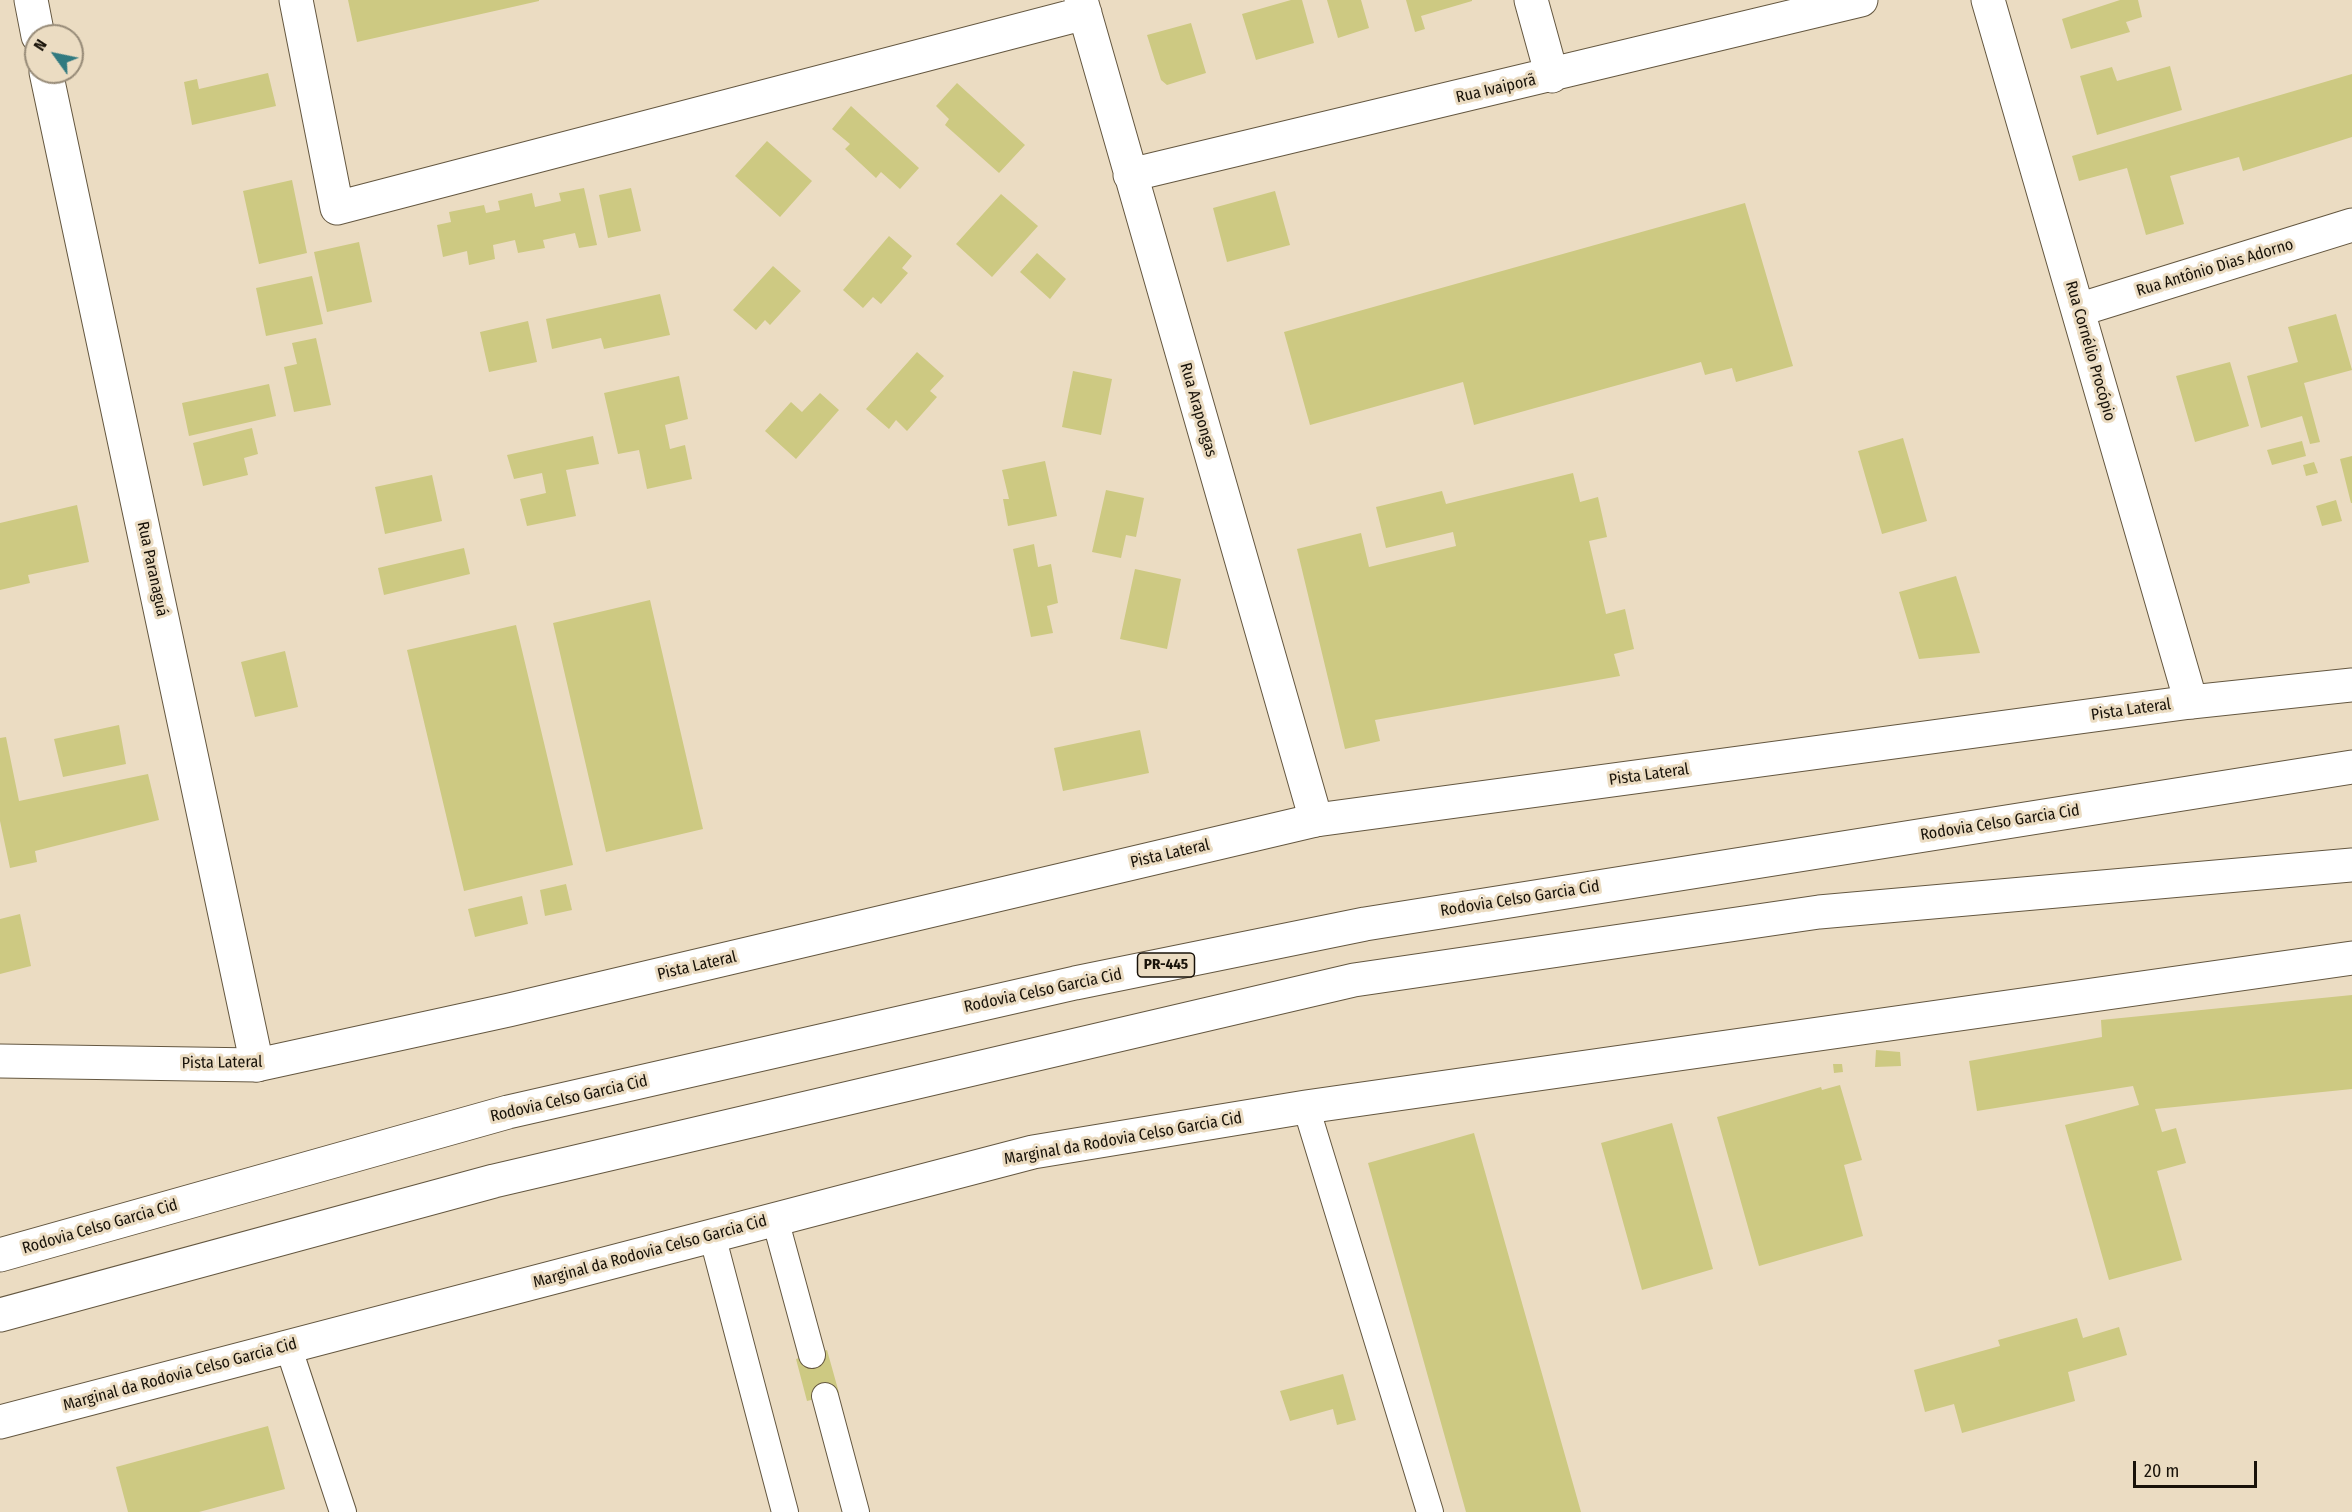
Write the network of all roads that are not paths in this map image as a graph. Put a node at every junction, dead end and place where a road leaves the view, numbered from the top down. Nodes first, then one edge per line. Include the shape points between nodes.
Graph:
1 (31, 0) edge
2 (296, 0) edge
3 (1532, 0) edge
4 (1861, 0) edge
5 (1988, 0) edge
6 (1083, 6) edge
7 (36, 24) edge
8 (1552, 76) junction
9 (49, 84) edge
10 (1130, 176) junction
11 (2352, 225) edge
12 (2078, 310) junction
13 (2352, 685) edge
14 (2191, 702) junction
15 (2350, 767) edge
16 (1316, 820) junction
17 (2352, 865) edge
18 (2352, 958) edge
19 (0, 1061) edge
20 (257, 1065) junction
21 (1306, 1107) junction
22 (775, 1219) junction
23 (712, 1235) junction
24 (0, 1255) edge
25 (0, 1315) edge
26 (288, 1346) junction
27 (812, 1355) dead end
28 (825, 1396) dead end
29 (0, 1422) edge
30 (343, 1512) edge
31 (785, 1512) edge
32 (855, 1512) edge
33 (1431, 1512) edge

1 - 7 main road
2 - 6 main road via 337,208
3 - 8 main road
4 - 8 main road, Rua Ivaiporã
5 - 12 main road, Rua Cornélio Procópio
6 - 10 main road, Rua Arapongas
8 - 10 main road, Rua Ivaiporã
9 - 20 main road, Rua Paranaguá
10 - 16 main road, Rua Arapongas
11 - 12 main road, Rua Antônio Dias Adorno
12 - 14 main road, Rua Cornélio Procópio
13 - 14 main road, Pista Lateral
14 - 16 main road, Pista Lateral
15 - 24 main road, Rodovia Celso Garcia Cid / PR-445 via 1365,924 1075,984 508,1112
16 - 20 main road, Pista Lateral via 509,1010
17 - 25 main road via 1819,912 1354,980 494,1181
18 - 21 main road
19 - 20 main road, Pista Lateral
21 - 22 main road, Marginal da Rodovia Celso Garcia Cid via 1033,1152
21 - 33 lane
22 - 23 main road, Marginal da Rodovia Celso Garcia Cid
22 - 27 lane
23 - 26 main road, Marginal da Rodovia Celso Garcia Cid
23 - 31 lane
26 - 29 main road, Marginal da Rodovia Celso Garcia Cid
26 - 30 lane
28 - 32 lane

